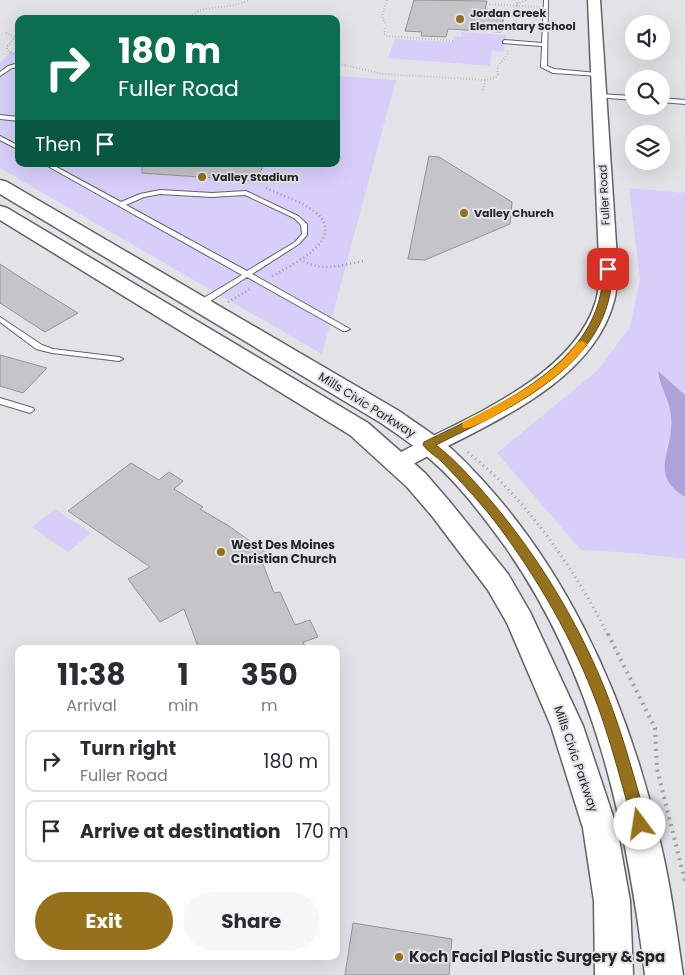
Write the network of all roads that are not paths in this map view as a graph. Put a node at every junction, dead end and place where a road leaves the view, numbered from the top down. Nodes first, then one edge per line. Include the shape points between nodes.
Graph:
1 (546, 0) edge
2 (594, 0) edge
3 (508, 42) road end
4 (545, 45) junction
5 (15, 66) edge
6 (0, 74) edge
7 (597, 75) junction
8 (598, 96) junction
9 (625, 98) edge
10 (670, 101) edge
11 (685, 102) edge
12 (0, 117) edge
13 (15, 119) edge
14 (0, 138) edge
15 (15, 146) edge
16 (52, 167) edge
17 (0, 186) edge
18 (121, 205) junction
19 (0, 212) edge
20 (248, 274) junction
21 (200, 304) junction
22 (0, 319) edge
23 (346, 329) dead end
24 (118, 359) dead end
25 (0, 401) edge
26 (30, 410) dead end
27 (428, 445) junction
28 (398, 463) junction
29 (614, 975) edge
30 (664, 975) edge

1 - 4 lane
2 - 7 street, Fuller Road
3 - 4 lane
4 - 7 lane via 544,67 548,70
5 - 6 lane
7 - 8 street, Fuller Road
8 - 9 lane
8 - 27 street, Fuller Road via 608,286 595,326 575,353 553,374 503,407
10 - 11 lane
12 - 13 lane
14 - 15 lane
16 - 18 lane
17 - 21 main road, Mills Civic Parkway
18 - 20 lane
18 - 20 lane via 160,192 246,192 301,220 305,231 300,240
19 - 28 main road, Mills Civic Parkway via 359,428
20 - 21 lane
20 - 23 lane
21 - 27 main road, Mills Civic Parkway via 390,417
22 - 24 lane via 39,347
25 - 26 lane
27 - 28 street, Fuller Road
27 - 30 main road, Mills Civic Parkway via 469,483 505,526 536,569 587,664 609,718 644,842 658,916
28 - 29 main road, Mills Civic Parkway via 441,509 498,582 520,620 567,726 600,828 612,901

